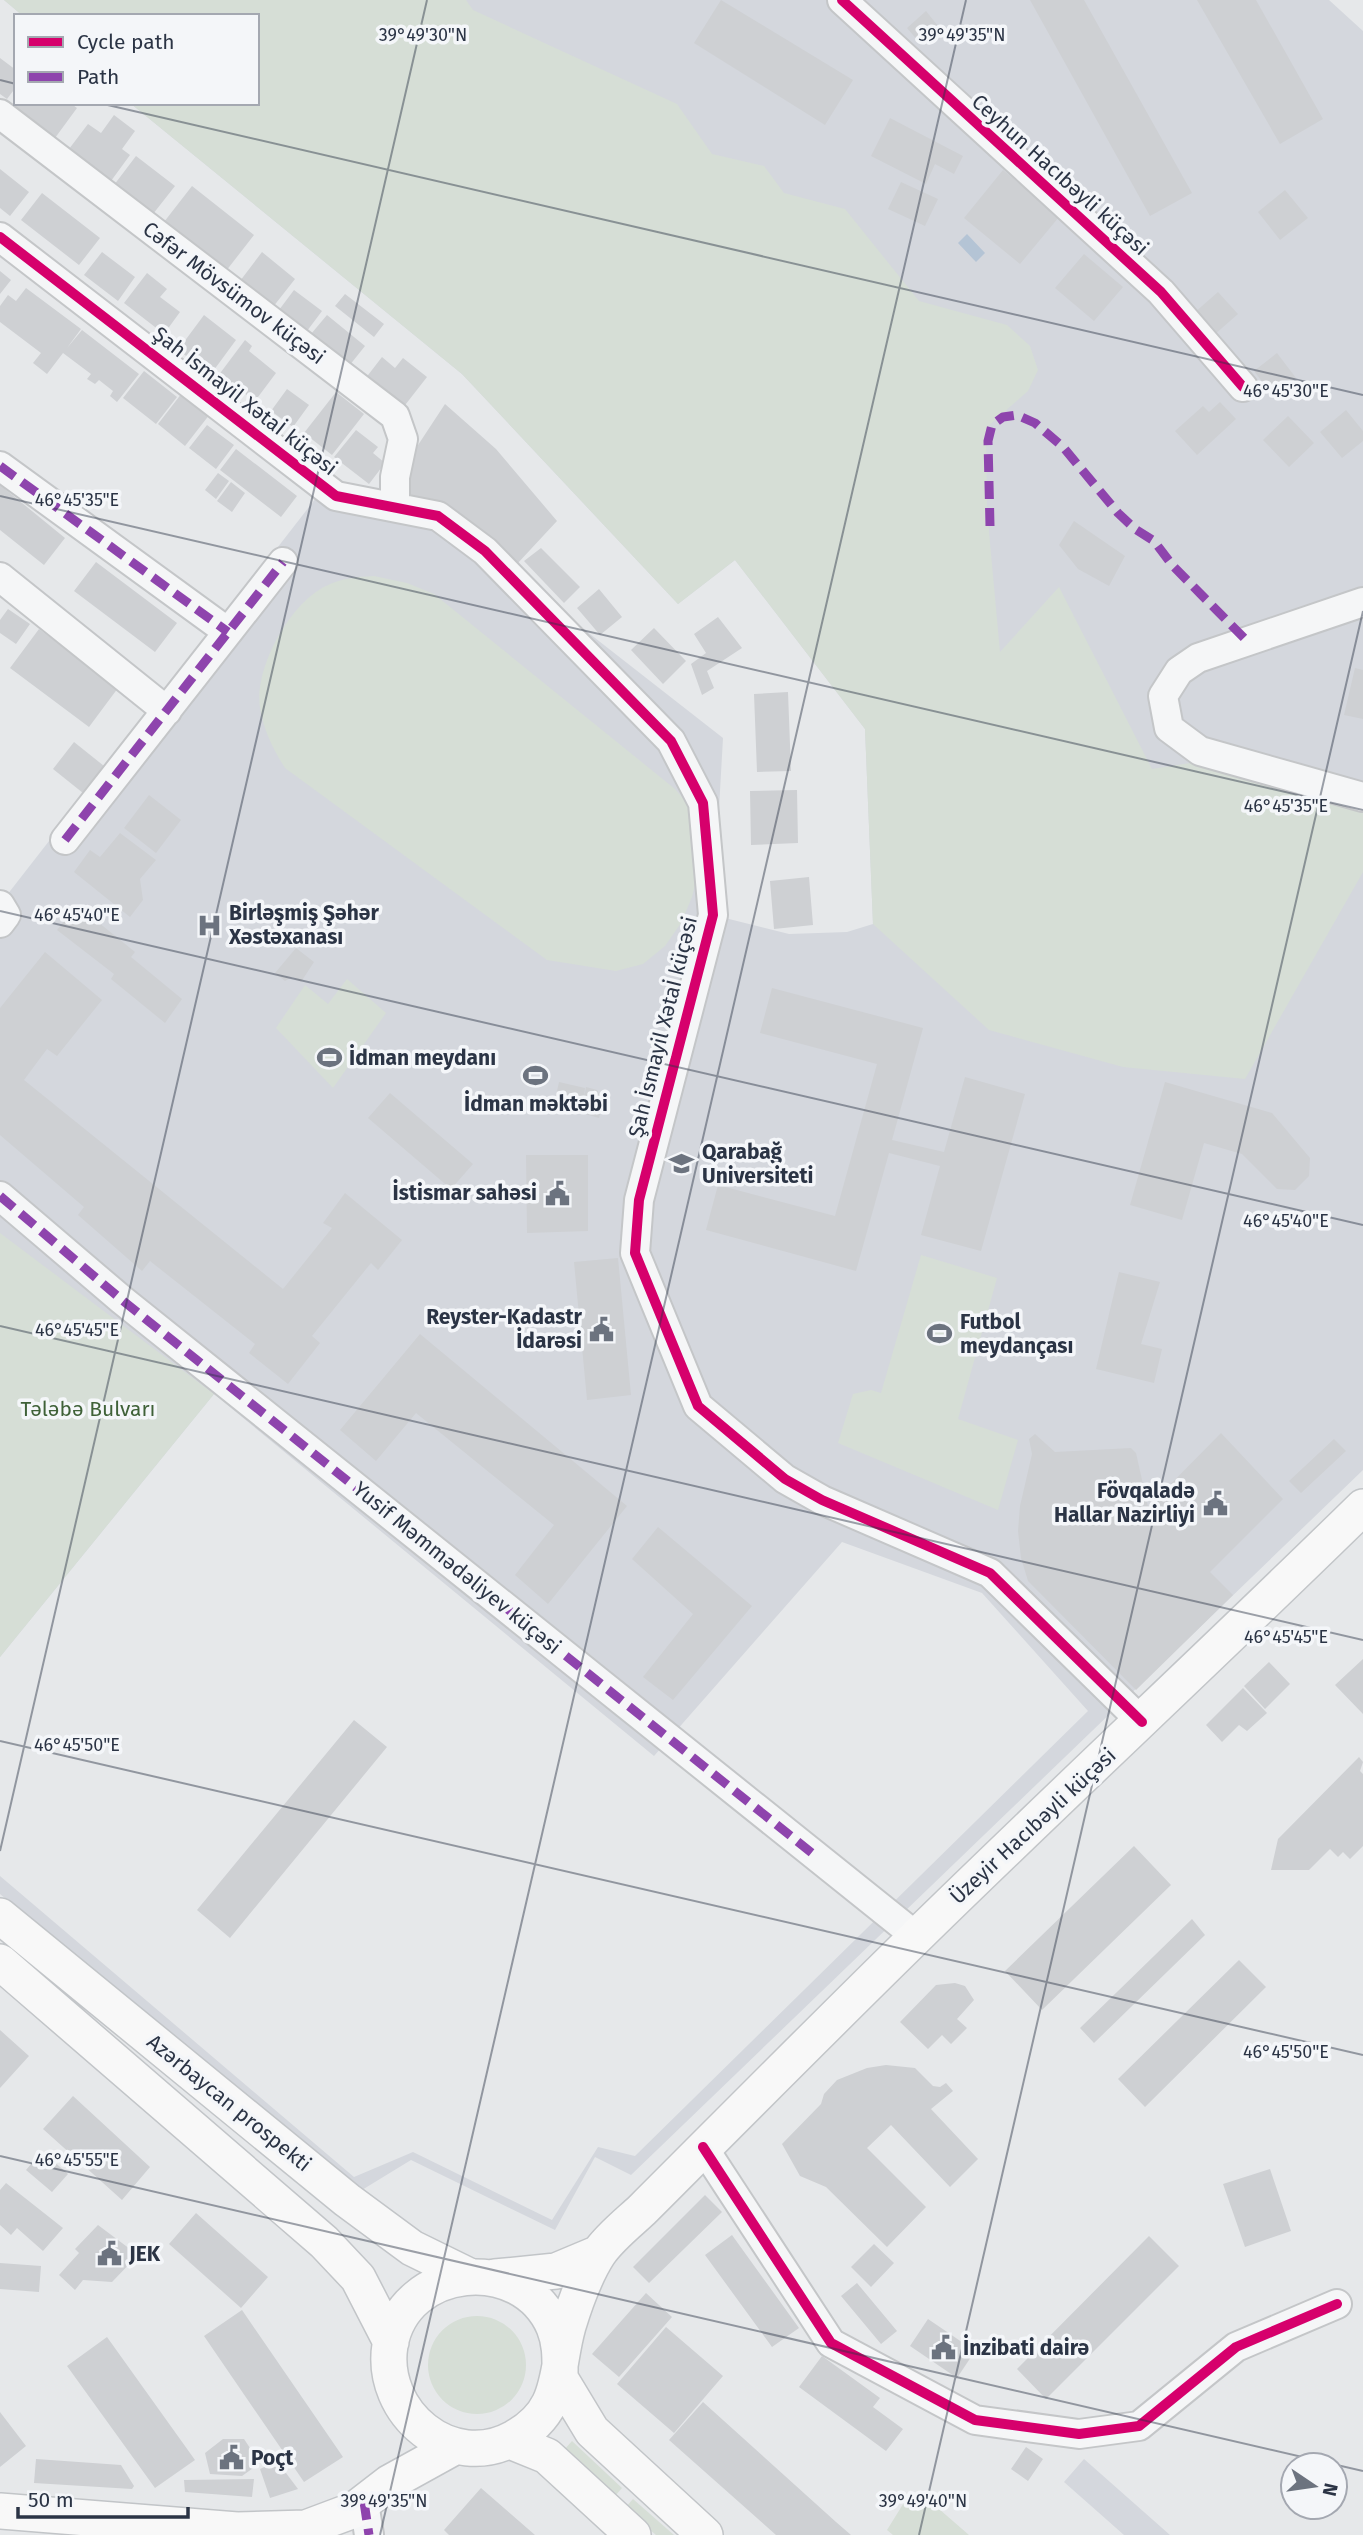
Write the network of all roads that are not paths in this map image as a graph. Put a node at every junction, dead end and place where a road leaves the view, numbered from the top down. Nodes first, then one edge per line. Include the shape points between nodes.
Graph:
1 (842, 0) edge
2 (0, 114) edge
3 (0, 237) edge
4 (1243, 387) dead end
5 (0, 466) edge
6 (395, 507) junction
7 (283, 562) dead end
8 (0, 577) edge
9 (1363, 602) edge
10 (228, 632) junction
11 (167, 710) junction
12 (1363, 797) edge
13 (65, 840) dead end
14 (0, 905) edge
15 (0, 923) edge
16 (0, 1196) edge
17 (1363, 1507) edge
18 (1142, 1723) junction
19 (0, 1916) edge
20 (917, 1937) junction
21 (0, 1962) edge
22 (703, 2147) junction
23 (599, 2253) junction
24 (480, 2276) junction
25 (1337, 2304) dead end
26 (391, 2342) junction
27 (560, 2378) junction
28 (409, 2418) junction
29 (510, 2441) junction
30 (456, 2446) junction
31 (374, 2507) edge
32 (0, 2511) edge
33 (633, 2535) edge
34 (705, 2535) edge

1 - 4 street, Ceyhun Hacıbəyli küçəsi via 1161,292
2 - 6 street, Cəfər Mövsümov küçəsi via 395,416 403,439 395,477
3 - 6 street, Şah İsmayil Xətaİ küçəsi via 336,496
5 - 10 street
6 - 18 street, Şah İsmayil Xətaİ küçəsi via 438,516 485,551 671,741 703,803 713,915 639,1200 635,1253 698,1406 785,1479 822,1500 990,1573
7 - 10 street
8 - 11 street
9 - 12 street via 1198,658 1179,671 1163,696 1169,728 1200,751
10 - 11 street
11 - 13 street
14 - 15 street via 6,915
16 - 20 street, Yusif Məmmədəliyev küçəsi via 122,1300
17 - 18 main road, Üzeyir Hacıbəyli küçəsi
18 - 20 main road, Üzeyir Hacıbəyli küçəsi
19 - 24 main road, Azərbaycan prospekti via 347,2200 412,2248
20 - 22 main road, Üzeyir Hacıbəyli küçəsi
21 - 26 main road, Azərbaycan prospekti via 324,2242 358,2278
22 - 23 main road, Üzeyir Hacıbəyli küçəsi
22 - 25 street via 831,2343 975,2420 1079,2434 1139,2426 1236,2347
23 - 24 main road via 556,2271
23 - 27 main road via 567,2328
24 - 26 main road via 441,2282 418,2296 401,2317
24 - 27 main road via 519,2287 539,2304 554,2326 561,2352
26 - 28 main road via 388,2369 395,2395
27 - 29 main road via 550,2404 533,2426
27 - 34 main road via 592,2431
28 - 30 main road via 430,2436
28 - 31 main road
29 - 30 main road via 484,2448
29 - 33 main road via 547,2456
30 - 31 main road
31 - 32 main road via 306,2528 237,2530

